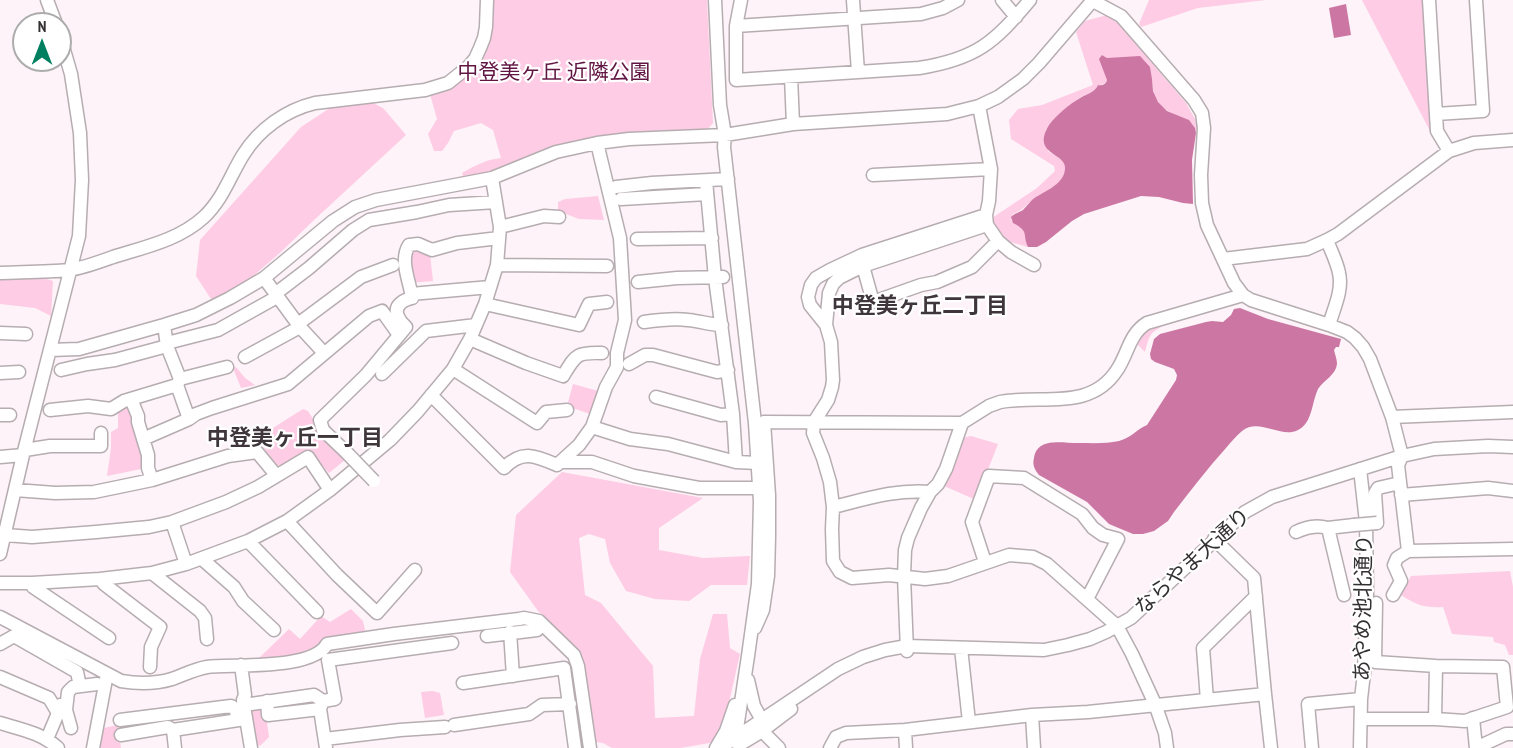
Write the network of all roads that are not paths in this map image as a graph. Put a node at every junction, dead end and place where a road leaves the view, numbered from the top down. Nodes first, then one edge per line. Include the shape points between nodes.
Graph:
1 (487, 0) edge
2 (715, 0) edge
3 (741, 0) edge
4 (853, 0) edge
5 (958, 0) edge
6 (1002, 0) edge
7 (1030, 0) edge
8 (1092, 0) edge
9 (1429, 0) edge
10 (1476, 0) edge
11 (1016, 17) junction
12 (854, 18) junction
13 (736, 26) junction
14 (70, 72) edge
15 (858, 72) junction
16 (791, 77) junction
17 (979, 106) junction
18 (1436, 114) junction
19 (793, 124) junction
20 (725, 135) junction
21 (1513, 140) edge
22 (597, 143) junction
23 (1449, 151) junction
24 (991, 169) junction
25 (873, 175) dead end
26 (492, 178) junction
27 (728, 179) junction
28 (706, 181) junction
29 (707, 194) junction
30 (496, 202) junction
31 (558, 217) dead end
32 (986, 220) junction
33 (500, 233) junction
34 (712, 238) junction
35 (637, 239) dead end
36 (1327, 240) junction
37 (998, 241) junction
38 (1223, 259) junction
39 (393, 265) dead end
40 (497, 265) junction
41 (1034, 265) dead end
42 (607, 266) dead end
43 (863, 266) junction
44 (71, 270) junction
45 (0, 273) edge
46 (264, 278) junction
47 (719, 278) junction
48 (638, 282) dead end
49 (490, 287) junction
50 (411, 294) junction
51 (276, 295) junction
52 (1243, 295) junction
53 (607, 302) dead end
54 (485, 304) junction
55 (644, 322) dead end
56 (722, 325) junction
57 (826, 325) junction
58 (1329, 325) junction
59 (164, 326) junction
60 (299, 326) junction
61 (476, 326) junction
62 (0, 333) edge
63 (26, 334) dead end
64 (399, 335) junction
65 (470, 339) junction
66 (167, 344) junction
67 (50, 350) junction
68 (324, 353) junction
69 (602, 353) dead end
70 (245, 357) dead end
71 (629, 364) dead end
72 (227, 367) dead end
73 (453, 369) junction
74 (61, 370) dead end
75 (728, 370) junction
76 (19, 372) dead end
77 (0, 373) edge
78 (382, 374) dead end
79 (178, 382) junction
80 (431, 395) junction
81 (656, 397) dead end
82 (131, 399) junction
83 (50, 410) dead end
84 (567, 410) dead end
85 (1513, 412) edge
86 (733, 414) junction
87 (1392, 417) junction
88 (189, 419) junction
89 (814, 422) junction
90 (962, 423) junction
91 (592, 426) junction
92 (101, 433) dead end
93 (143, 439) junction
94 (1513, 447) edge
95 (24, 452) junction
96 (1513, 453) edge
97 (0, 457) edge
98 (1400, 461) junction
99 (561, 462) junction
100 (736, 462) junction
101 (758, 463) junction
102 (1360, 473) junction
103 (276, 475) junction
104 (152, 480) junction
105 (374, 481) dead end
106 (759, 488) junction
107 (1400, 489) junction
108 (15, 490) junction
109 (330, 490) junction
110 (1513, 491) edge
111 (930, 492) junction
112 (834, 507) junction
113 (5, 513) edge
114 (287, 521) junction
115 (172, 522) junction
116 (1328, 528) junction
117 (1296, 532) dead end
118 (5, 535) junction
119 (248, 541) junction
120 (1217, 542) junction
121 (1513, 549) edge
122 (1408, 551) junction
123 (0, 554) edge
124 (202, 559) junction
125 (985, 562) junction
126 (186, 564) junction
127 (415, 570) dead end
128 (152, 573) junction
129 (904, 576) junction
130 (100, 579) junction
131 (0, 583) edge
132 (32, 583) junction
133 (1344, 595) dead end
134 (1393, 595) dead end
135 (1256, 596) junction
136 (1086, 599) junction
137 (1376, 603) dead end
138 (317, 612) dead end
139 (0, 617) edge
140 (1119, 629) junction
141 (274, 630) dead end
142 (537, 630) dead end
143 (510, 632) junction
144 (487, 636) dead end
145 (109, 638) dead end
146 (207, 639) dead end
147 (750, 640) junction
148 (452, 643) dead end
149 (0, 644) edge
150 (907, 650) junction
151 (961, 651) junction
152 (63, 664) junction
153 (241, 665) junction
154 (1436, 666) junction
155 (151, 667) dead end
156 (107, 674) junction
157 (746, 674) junction
158 (513, 676) junction
159 (0, 677) edge
160 (463, 683) dead end
161 (97, 684) dead end
162 (80, 686) junction
163 (68, 692) junction
164 (751, 692) junction
165 (1264, 694) junction
166 (49, 699) junction
167 (1361, 699) junction
168 (1207, 700) junction
169 (243, 702) junction
170 (570, 704) junction
171 (321, 705) junction
172 (1155, 705) junction
173 (231, 706) junction
174 (777, 709) junction
175 (166, 714) junction
176 (1032, 715) junction
177 (1473, 718) junction
178 (69, 719) junction
179 (242, 719) junction
180 (1361, 719) junction
181 (1435, 719) junction
182 (120, 720) dead end
183 (969, 722) junction
184 (0, 723) edge
185 (762, 725) junction
186 (53, 726) junction
187 (170, 729) junction
188 (904, 730) junction
189 (1513, 734) edge
190 (121, 735) dead end
191 (47, 739) junction
192 (735, 745) edge
193 (326, 746) edge
194 (58, 748) edge
195 (93, 748) edge
196 (175, 748) edge
197 (251, 748) edge
198 (575, 748) edge
199 (590, 748) edge
200 (718, 748) edge
201 (779, 748) edge
202 (830, 748) edge
203 (906, 748) edge
204 (1035, 748) edge
205 (1167, 748) edge
206 (1271, 748) edge
207 (1312, 748) edge
208 (1360, 748) edge
209 (1476, 748) edge

1 - 44 street via 484,38 475,59 448,83 426,90 315,103 288,113 271,123 251,144 223,193 195,225 162,242
2 - 20 street
3 - 13 street
4 - 12 street
5 - 12 street via 928,13
6 - 11 street
7 - 11 street
8 - 17 street via 1023,79
8 - 38 street via 1121,16 1202,113 1202,203 1207,225
9 - 18 street
10 - 18 street via 1483,111
11 - 15 street via 988,44 957,60 919,68
12 - 13 street
12 - 15 street
13 - 16 street via 736,80
14 - 44 street via 82,180 79,236
15 - 16 street
16 - 19 street
17 - 19 street via 947,114
17 - 24 street
18 - 23 street via 1437,131
19 - 20 street
20 - 22 street
20 - 27 street
21 - 23 street via 1474,143
22 - 26 street via 556,153
22 - 91 street via 621,238 625,320 616,367
23 - 36 street
24 - 25 street
24 - 32 street
26 - 30 street
26 - 46 street via 355,207
27 - 28 street
27 - 101 street
28 - 29 street
28 - 29 street via 652,183 619,193
29 - 34 street
30 - 33 street
30 - 51 street via 449,205 369,220
31 - 33 street via 521,216
32 - 37 street
32 - 43 street
32 - 57 street via 862,255 816,278 808,301
33 - 40 street
33 - 50 street via 432,250 409,245 404,260
34 - 35 street
34 - 47 street
36 - 38 street via 1307,249
36 - 58 street via 1340,280
37 - 41 street
37 - 43 street via 972,267 873,302
38 - 52 street
39 - 60 street via 361,277
40 - 42 street
40 - 49 street
43 - 57 street via 833,284
44 - 45 street
44 - 67 street
46 - 51 street
46 - 59 street via 196,315
47 - 48 street
47 - 56 street
49 - 50 street
49 - 54 street
50 - 64 street via 412,298 397,309 400,322 406,327
51 - 60 street
51 - 66 street via 218,330
52 - 58 street via 1265,306
52 - 90 street via 1142,326 1115,373 1092,392 1070,398 1000,402
53 - 54 street via 590,304 579,325
54 - 61 street
55 - 56 street via 687,320
56 - 75 street
57 - 89 street via 834,380 828,400
58 - 87 street via 1347,332 1363,347
59 - 66 street
59 - 67 street via 79,349
60 - 68 street
60 - 70 street
61 - 65 street
61 - 78 street via 426,331
62 - 63 street
64 - 68 street via 382,311 369,316
64 - 105 street, bridge via 366,375 320,420 323,430
65 - 69 street via 562,376 577,356
65 - 73 street
66 - 74 street via 115,360
66 - 79 street
67 - 95 street
68 - 88 street via 288,384
71 - 75 street via 653,355 717,372
72 - 79 street
73 - 80 street
73 - 84 street via 537,423 546,412
75 - 86 street
76 - 77 street
79 - 82 street
79 - 88 street
80 - 99 street via 504,468 520,456 542,458 557,465
80 - 109 street via 390,440
81 - 86 street via 721,415
82 - 83 street via 111,409 88,406
82 - 93 street
85 - 87 street
86 - 100 street
87 - 98 street
88 - 93 street
89 - 90 street
89 - 112 street via 813,433
89 - 147 street via 764,422 769,495 768,576 763,610
90 - 111 street via 946,469
91 - 99 street
91 - 100 street via 630,439 668,444
92 - 95 street via 101,446 51,440
93 - 104 street
94 - 98 street, ならやま大通り via 1434,449
95 - 97 street
95 - 108 street
96 - 98 street via 1462,452
98 - 102 street, ならやま大通り
98 - 107 street
99 - 106 street via 592,462 634,476 699,488
100 - 101 street
101 - 106 street
102 - 120 street, ならやま大通り via 1272,496 1245,512
102 - 167 street, あやめ池北通り via 1366,522 1367,593
103 - 104 street via 257,452 228,456
103 - 109 street via 308,457
103 - 115 street via 226,502
104 - 108 street via 94,492
106 - 147 street via 758,584
107 - 110 street
107 - 116 street, bridge via 1378,488 1377,523
107 - 122 street
108 - 113 street
109 - 114 street
111 - 112 street via 913,490
111 - 129 street via 908,538
112 - 129 street via 832,557 840,572 856,578
113 - 118 street
114 - 119 street
114 - 127 street via 377,613
115 - 118 street via 32,537
115 - 126 street
116 - 117 street via 1308,527
116 - 133 street
118 - 123 street
119 - 124 street
119 - 138 street
120 - 135 street via 1254,578
120 - 140 street, ならやま大通り
121 - 122 street
122 - 134 street via 1394,565 1401,581
124 - 126 street
124 - 141 street
125 - 129 street via 940,577
125 - 136 street via 1009,555 1033,557 1047,564
125 - 136 street via 972,522 989,476 1024,478 1082,514 1103,535 1118,539
126 - 128 street
128 - 130 street
128 - 146 street via 200,611 205,618
129 - 150 street
130 - 132 street
130 - 155 street via 160,627 151,647
131 - 132 street
132 - 145 street
135 - 165 street
135 - 168 street via 1203,648
136 - 140 street
137 - 154 street via 1375,662
139 - 156 street
140 - 151 street, ならやま大通り via 1044,650
140 - 172 street
142 - 143 street
143 - 144 street
143 - 158 street
147 - 157 street
148 - 171 street via 328,660 335,699
149 - 152 street via 14,636
150 - 151 street, ならやま大通り
150 - 174 street via 885,650 863,657
150 - 185 street via 831,679
151 - 183 street
152 - 162 street via 77,672
152 - 163 street
153 - 156 street via 205,668 169,680 138,684
153 - 169 street
153 - 199 street via 285,663 318,654 327,644 524,618 539,621 574,655
154 - 177 street via 1503,667 1507,707
154 - 181 street
156 - 195 street
157 - 164 street
157 - 192 street
157 - 200 street
158 - 160 street
158 - 170 street via 564,668
159 - 166 street
161 - 162 street
162 - 163 street
163 - 178 street
164 - 174 street via 767,707
164 - 185 street
165 - 168 street
165 - 206 street
166 - 178 street via 57,702
166 - 186 street via 58,713
167 - 180 street, あやめ池北通り
167 - 207 street via 1308,704
168 - 172 street
169 - 171 street via 314,695
169 - 173 street via 236,700
169 - 179 street
170 - 193 street via 542,705 529,714 400,730
170 - 198 street
171 - 193 street
172 - 176 street
172 - 205 street
173 - 175 street
173 - 179 street
174 - 185 street
175 - 182 street
175 - 187 street
176 - 183 street
176 - 204 street
177 - 181 street
177 - 209 street
178 - 186 street
179 - 187 street
179 - 197 street
180 - 181 street
180 - 208 street, あやめ池北通り
183 - 188 street
184 - 191 street
185 - 192 street
185 - 201 street
186 - 191 street
187 - 190 street
187 - 196 street
188 - 202 street via 846,733 836,737
188 - 203 street
189 - 209 street
191 - 194 street
192 - 200 street

